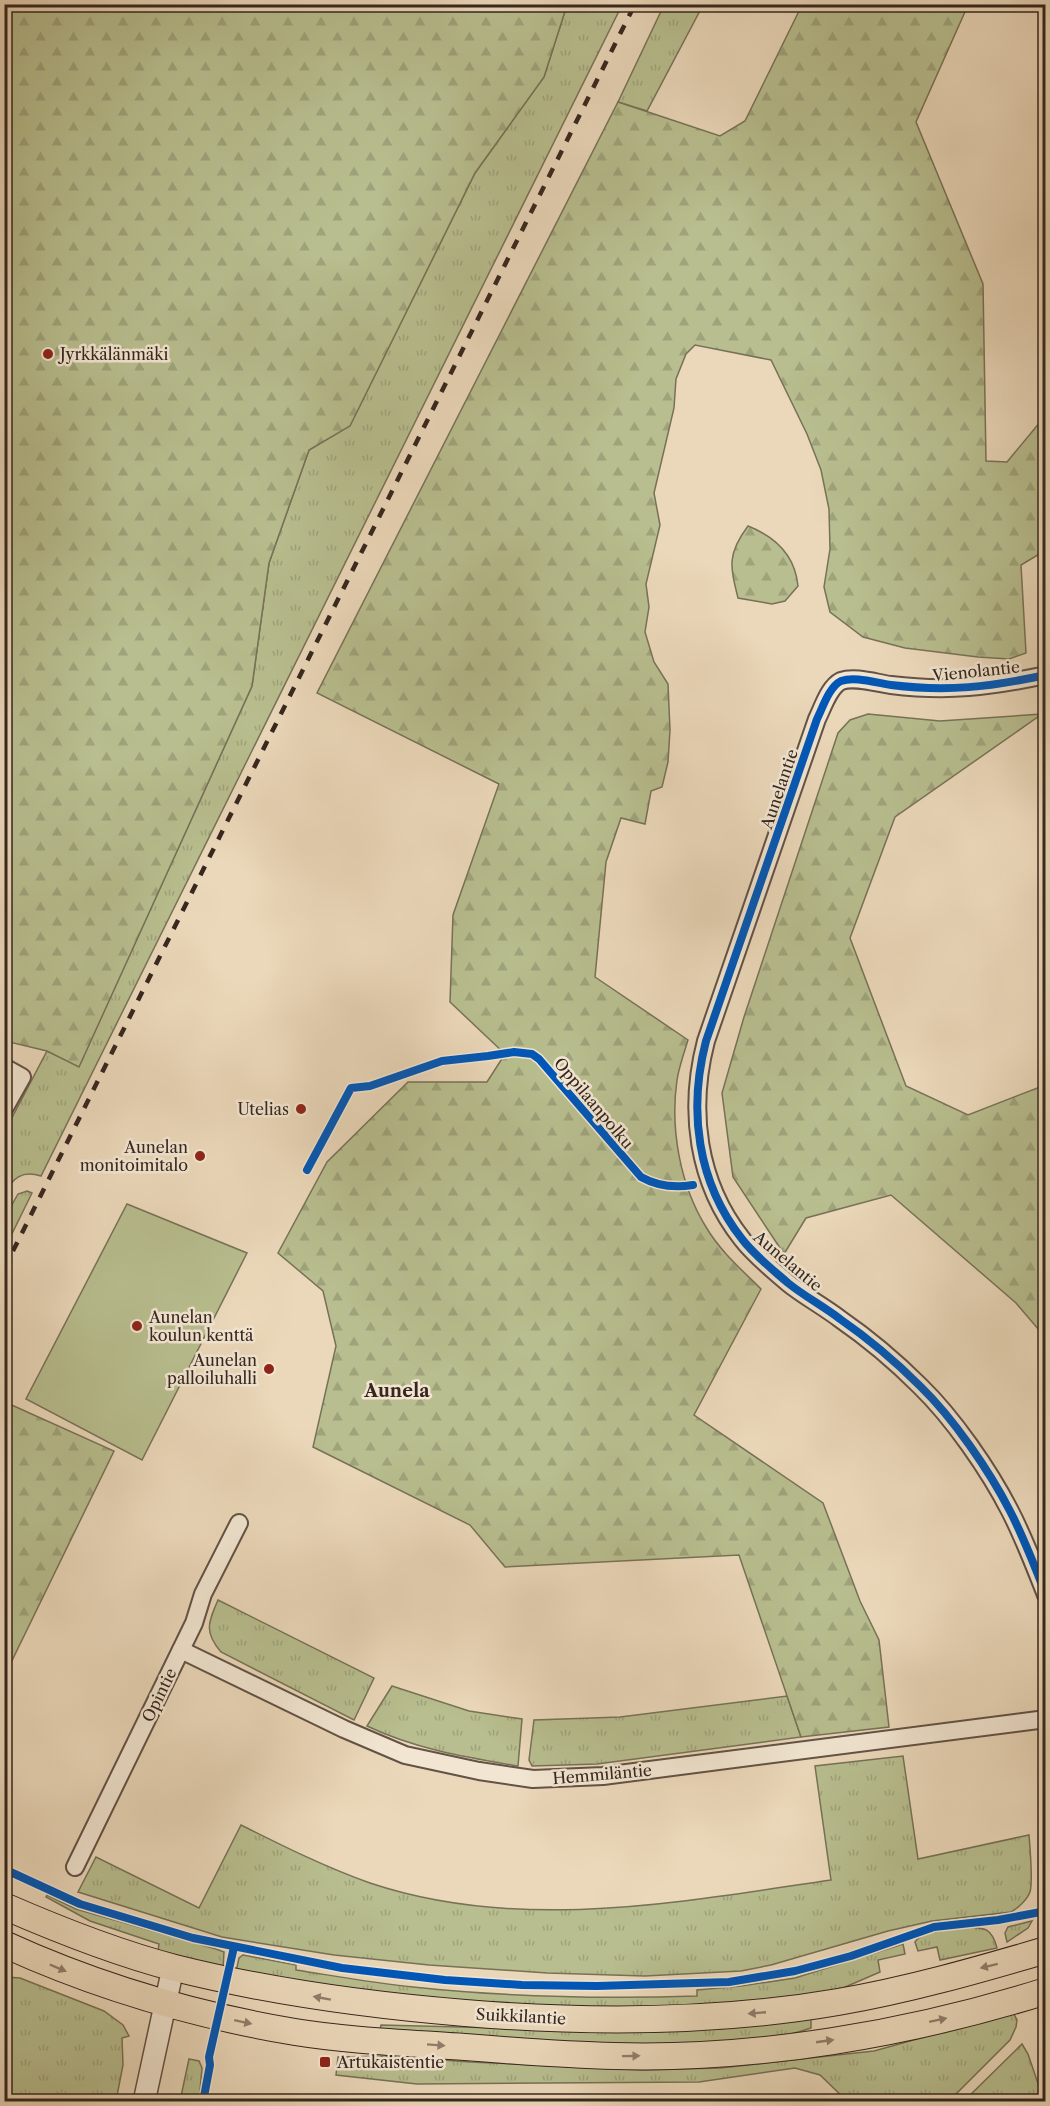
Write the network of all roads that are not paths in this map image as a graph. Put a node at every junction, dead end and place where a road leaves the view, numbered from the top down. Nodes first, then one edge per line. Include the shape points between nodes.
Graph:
1 (1046, 675) edge
2 (839, 682) joint
3 (4, 1067) edge
4 (4, 1109) edge
5 (239, 1523) dead end
6 (1046, 1595) edge
7 (181, 1650) junction
8 (1046, 1719) edge
9 (75, 1867) dead end
10 (4, 1906) edge
11 (4, 1944) edge
12 (1046, 1950) edge
13 (173, 1968) junction
14 (1046, 1991) edge
15 (165, 2005) junction
16 (144, 2102) edge

1 - 2 street, Vienolantie via 962,689 927,689 851,679
2 - 6 street, Aunelantie via 817,719 706,1041 696,1101 701,1154 716,1201 742,1239 790,1284 888,1355 967,1441 1010,1511
3 - 4 street via 22,1077
5 - 7 street, Opintie via 203,1593
7 - 8 street, Hemmiläntie via 405,1755 479,1772 533,1779 603,1776
7 - 9 street, Opintie
10 - 13 main road, Suikkilantie
11 -> 15 main road, Suikkilantie via 74,1975
12 -> 13 main road, Suikkilantie via 875,1995 770,2012 686,2018 526,2018 379,2006
13 - 15 street
15 -> 14 main road, Suikkilantie via 297,2032 378,2041 615,2056 679,2055 779,2048 881,2032
15 - 16 street

